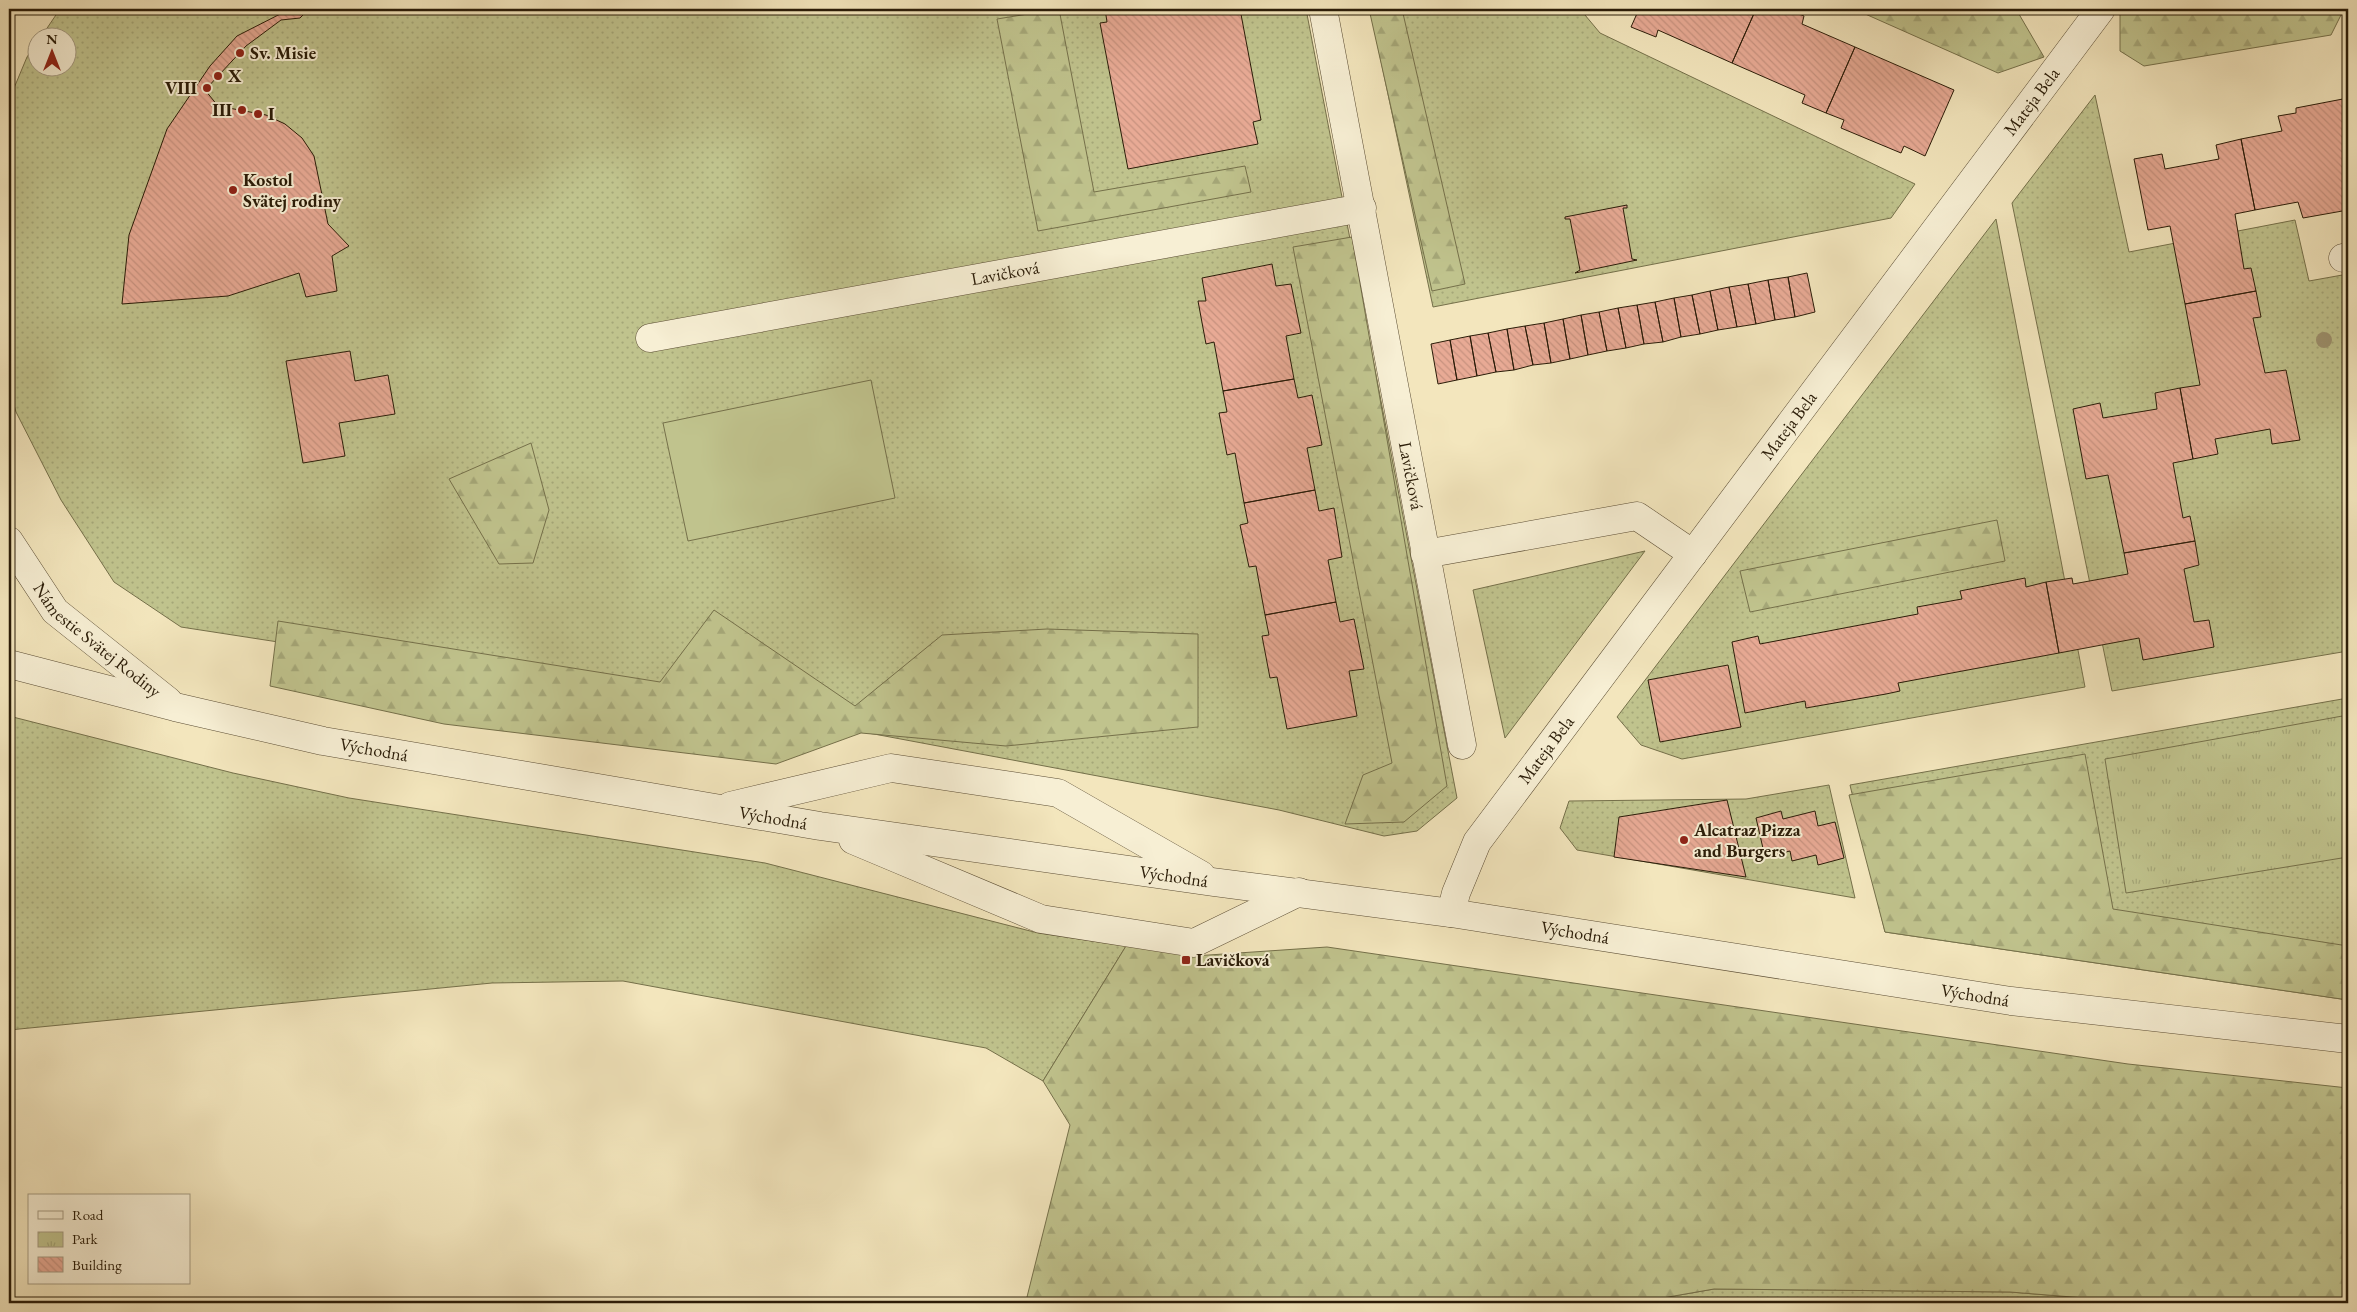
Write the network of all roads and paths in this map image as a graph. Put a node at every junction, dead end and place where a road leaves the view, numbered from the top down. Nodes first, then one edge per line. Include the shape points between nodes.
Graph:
1 (1323, 9) edge
2 (2101, 9) edge
3 (1362, 208) junction
4 (650, 338) dead end
5 (9, 541) edge
6 (1425, 554) junction
7 (1693, 554) junction
8 (9, 664) edge
9 (175, 707) junction
10 (1462, 745) dead end
11 (718, 808) junction
12 (820, 826) junction
13 (1213, 882) junction
14 (1300, 892) junction
15 (1451, 913) junction
16 (2348, 1039) edge

1 - 3 street, Lavičková
2 - 7 street, Mateja Bela
3 - 4 street, Lavičková
3 - 6 street, Lavičková
5 - 9 street, Námestie Svätej Rodiny via 55,611
6 - 7 street via 1637,516
6 - 10 street, Lavičková
7 - 15 street, Mateja Bela via 1477,842
8 - 9 street, Východná
9 - 11 street, Východná via 342,745
11 - 12 street, Východná
11 - 13 street via 891,768 1058,793
12 - 13 street, Východná
12 - 14 street via 1040,919 1194,943
13 - 14 street, Východná
14 - 15 street, Východná
15 - 16 street, Východná via 2011,1001

